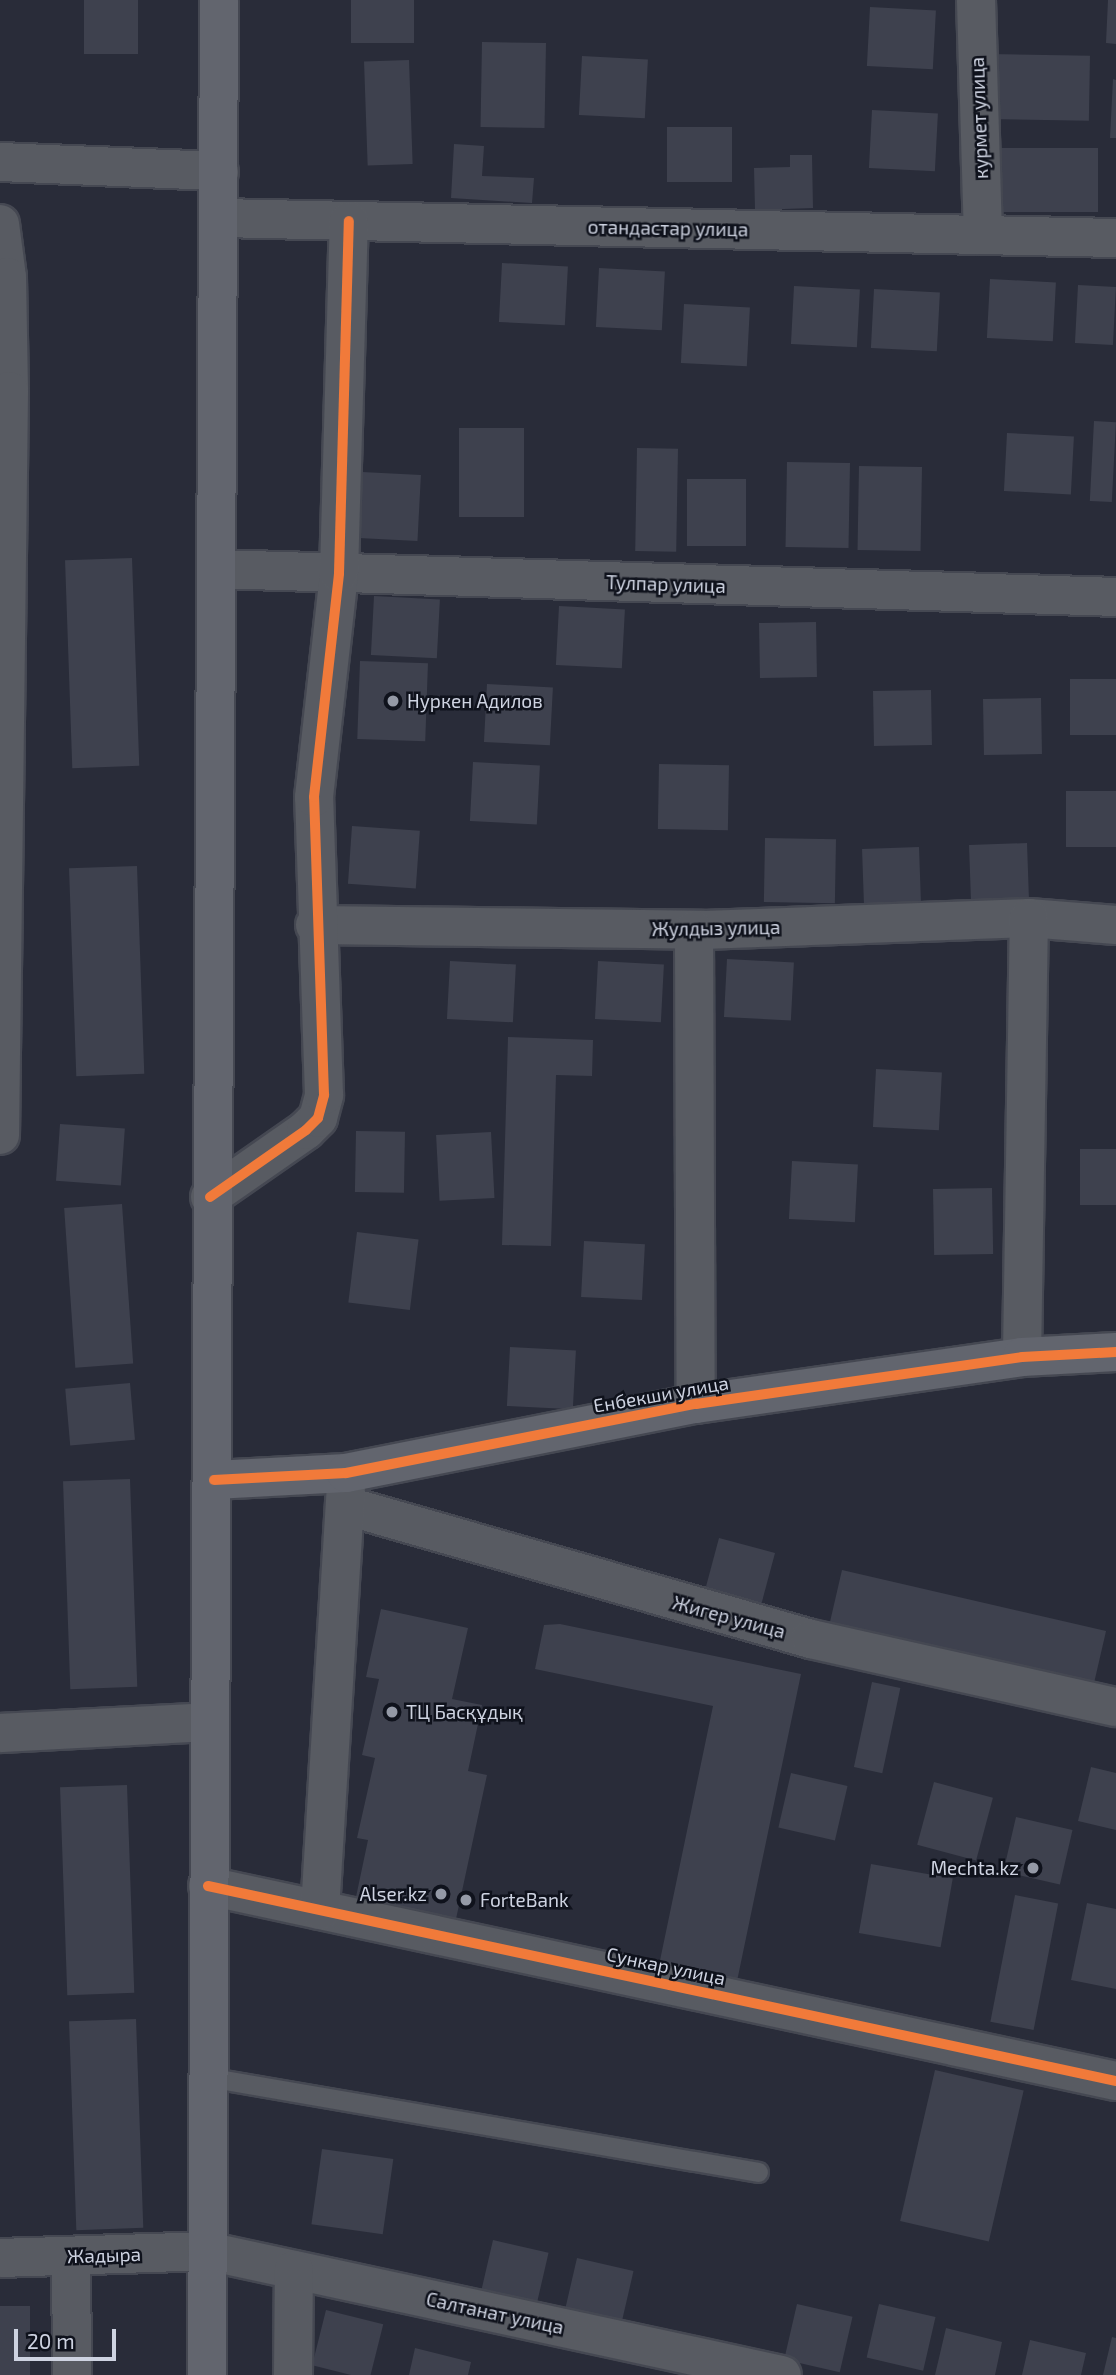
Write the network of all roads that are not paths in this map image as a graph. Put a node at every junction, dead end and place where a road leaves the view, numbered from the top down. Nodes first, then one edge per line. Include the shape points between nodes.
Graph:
1 (219, 0) edge
2 (976, 0) edge
3 (0, 162) edge
4 (219, 171) junction
5 (220, 218) junction
6 (349, 221) junction
7 (0, 224) edge
8 (983, 235) junction
9 (1116, 238) edge
10 (216, 569) junction
11 (339, 573) junction
12 (1116, 597) edge
13 (1029, 918) junction
14 (315, 925) junction
15 (1116, 925) edge
16 (694, 930) junction
17 (0, 1135) edge
18 (211, 1197) junction
19 (1116, 1352) edge
20 (1022, 1357) junction
21 (696, 1404) junction
22 (214, 1480) junction
23 (346, 1490) junction
24 (1116, 1707) edge
25 (208, 1721) junction
26 (0, 1732) edge
27 (208, 1886) junction
28 (320, 1910) junction
29 (207, 2077) junction
30 (1116, 2081) edge
31 (758, 2172) dead end
32 (207, 2251) junction
33 (71, 2256) junction
34 (0, 2258) edge
35 (294, 2270) junction
36 (72, 2375) edge
37 (207, 2375) edge
38 (293, 2375) edge
39 (782, 2375) edge

1 - 4 main road
2 - 8 street, курмет улица
3 - 4 street
4 - 5 main road
5 - 6 street, отандастар улица
5 - 10 main road
6 - 8 street, отандастар улица
6 - 11 street
7 - 17 street via 7,277 9,391
8 - 9 street, отандастар улица
10 - 11 street, Тулпар улица
10 - 18 main road
11 - 12 street, Тулпар улица
11 - 14 street via 314,797
13 - 15 street, Жулдыз улица
13 - 16 street, Жулдыз улица
13 - 20 street
14 - 16 street, Жулдыз улица
14 - 18 street via 324,1095 318,1118 290,1145
16 - 21 street
18 - 22 main road
19 - 20 main road, Енбекши улица
20 - 21 main road, Енбекши улица
21 - 23 main road, Енбекши улица
22 - 23 main road, Енбекши улица
22 - 25 main road
23 - 24 street, Жигер улица via 811,1639
23 - 28 street
25 - 26 street
25 - 27 main road
27 - 28 street, Сункар улица
27 - 29 main road
28 - 30 street, Сункар улица
29 - 31 lane
29 - 32 main road
32 - 33 street, Жадыра
32 - 35 street, Салтанат улица
32 - 37 main road
33 - 34 street, Жадыра
33 - 36 street
35 - 38 street
35 - 39 street, Салтанат улица

